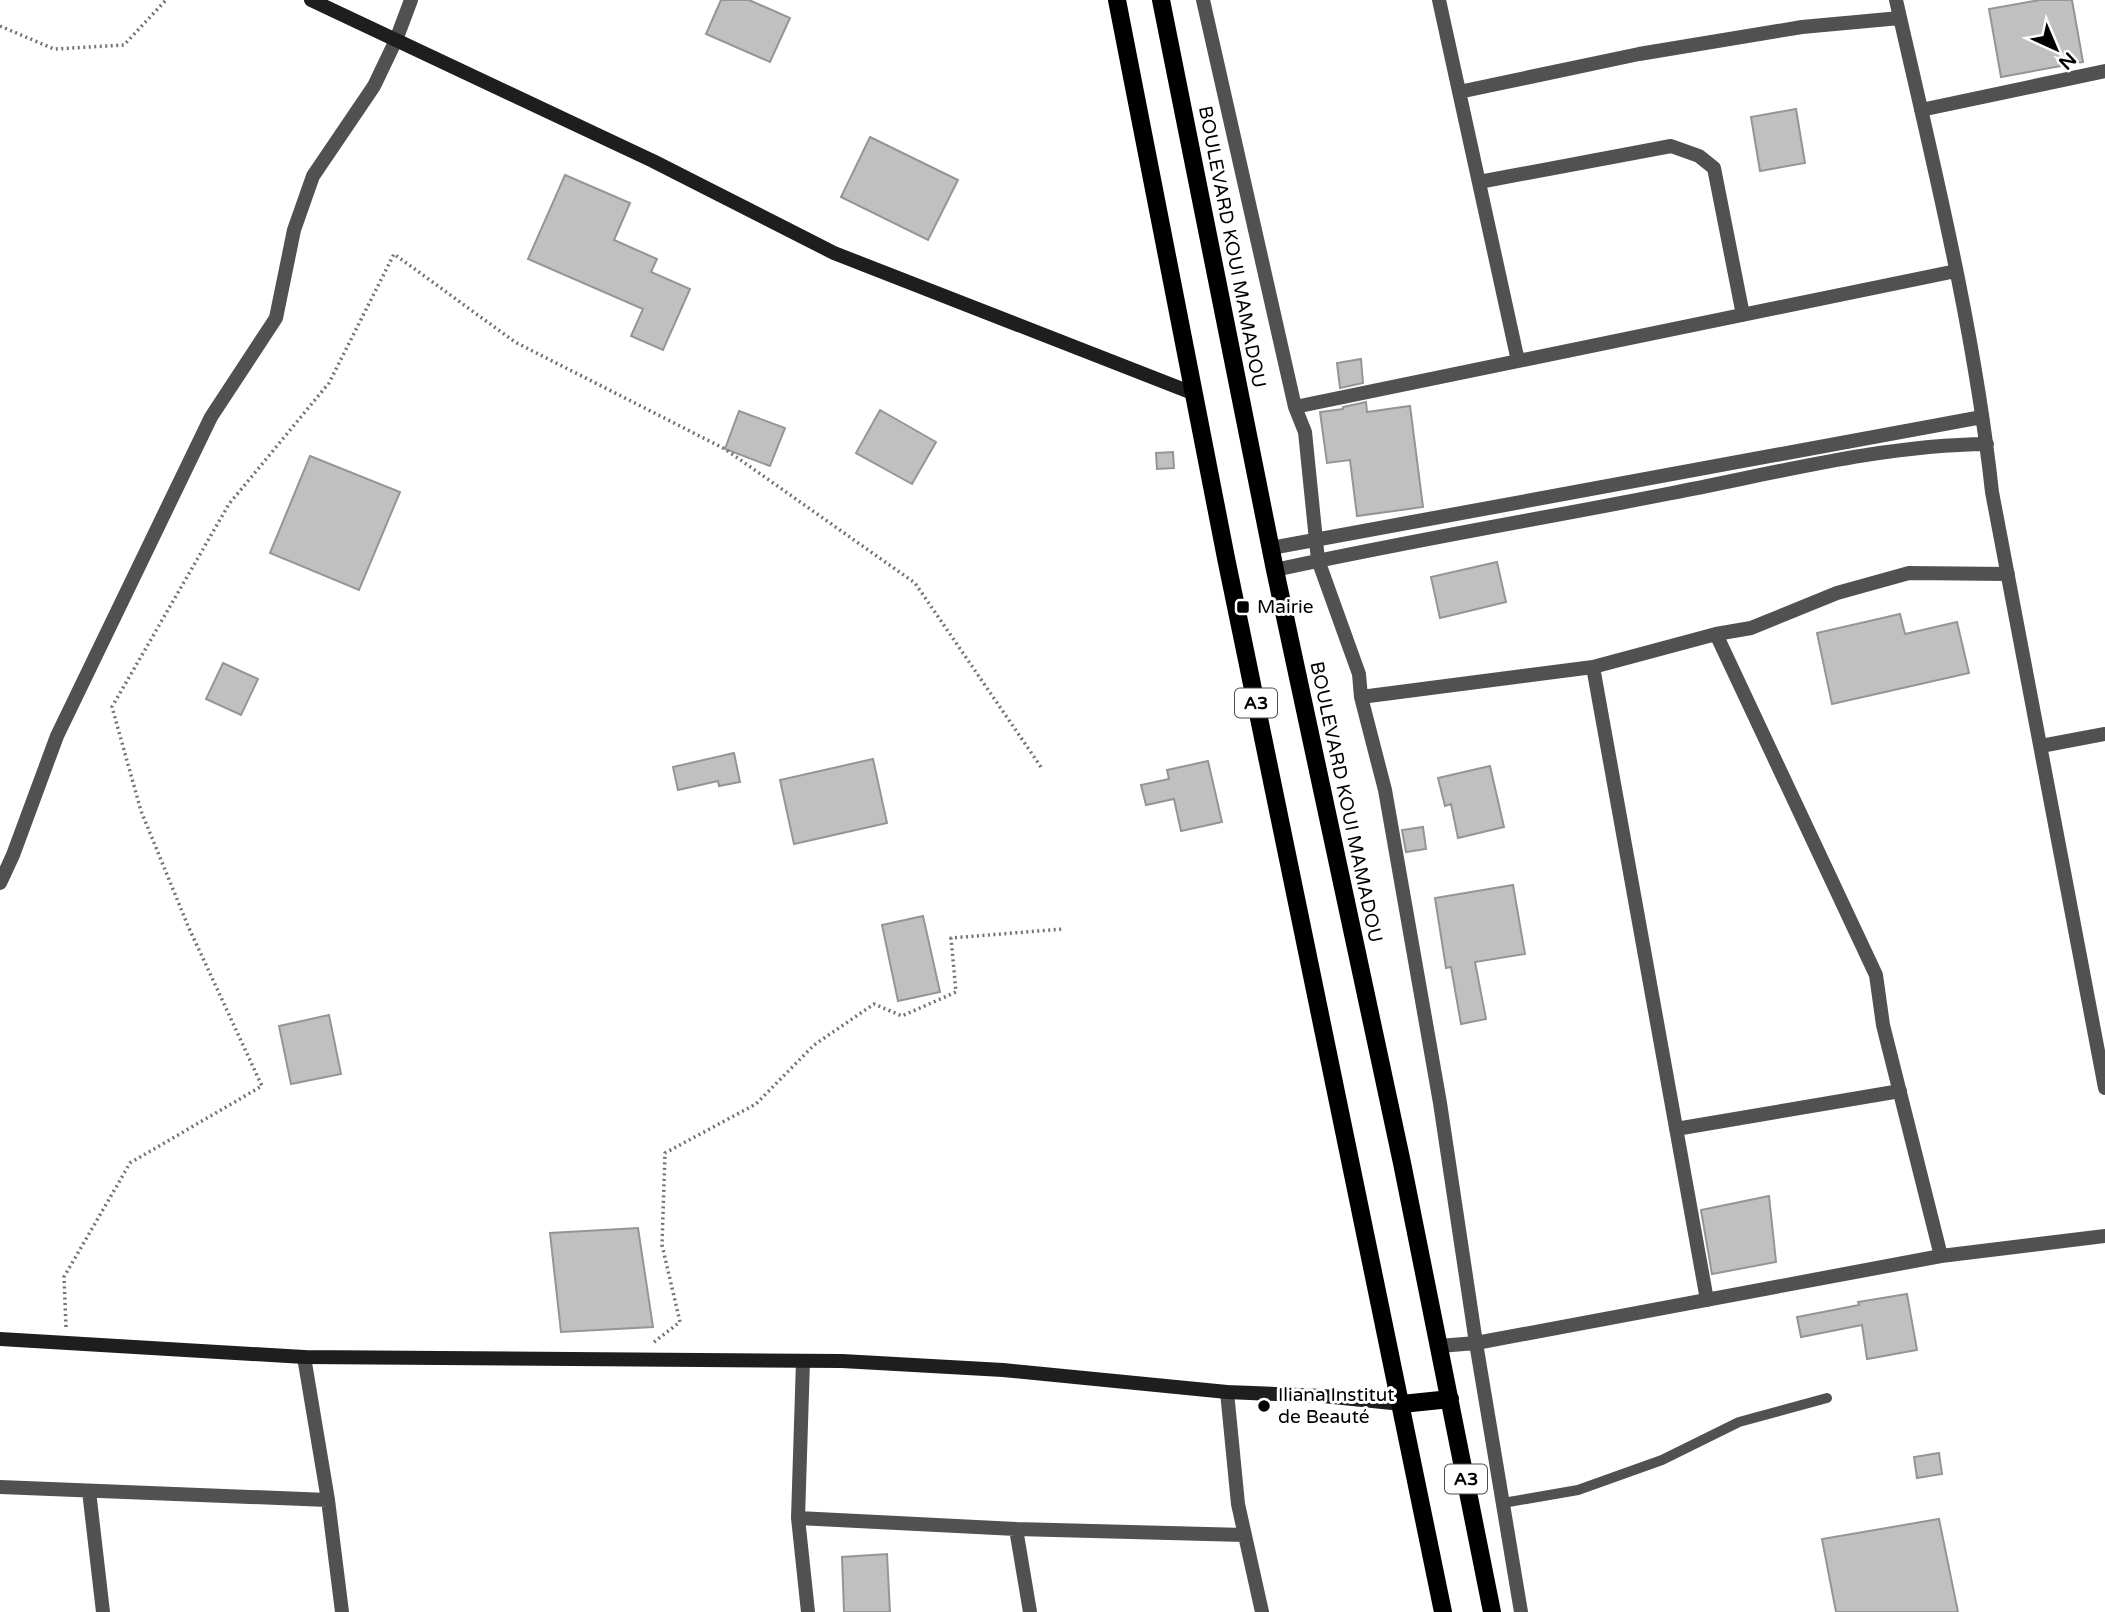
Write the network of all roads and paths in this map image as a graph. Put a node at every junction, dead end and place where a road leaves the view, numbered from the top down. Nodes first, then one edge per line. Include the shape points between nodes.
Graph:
1 (166, 0) edge
2 (311, 0) edge
3 (411, 0) edge
4 (1117, 0) edge
5 (1161, 0) edge
6 (1203, 0) edge
7 (1439, 0) edge
8 (1896, 0) edge
9 (1900, 18) junction
10 (0, 26) edge
11 (396, 40) junction
12 (2105, 71) edge
13 (1459, 92) junction
14 (1921, 110) junction
15 (1479, 182) junction
16 (1956, 271) junction
17 (1743, 315) junction
18 (1518, 361) junction
19 (1195, 394) junction
20 (1295, 407) junction
21 (1982, 416) junction
22 (1987, 444) junction
23 (1316, 539) junction
24 (1271, 548) junction
25 (1318, 560) junction
26 (1275, 570) junction
27 (2008, 574) junction
28 (1716, 634) junction
29 (1593, 667) junction
30 (1362, 697) junction
31 (2105, 734) edge
32 (2041, 746) junction
33 (1041, 767) dead end
34 (0, 883) edge
35 (1063, 929) dead end
36 (2105, 1088) edge
37 (1900, 1091) junction
38 (1676, 1129) junction
39 (2105, 1236) edge
40 (1941, 1256) junction
41 (1707, 1300) junction
42 (0, 1339) edge
43 (67, 1343) junction
44 (1476, 1343) junction
45 (1439, 1346) junction
46 (304, 1357) junction
47 (634, 1358) junction
48 (803, 1361) junction
49 (1227, 1392) junction
50 (1827, 1398) dead end
51 (1450, 1399) junction
52 (1402, 1404) junction
53 (0, 1488) edge
54 (89, 1491) junction
55 (328, 1500) junction
56 (1503, 1503) junction
57 (798, 1518) junction
58 (1016, 1529) junction
59 (1245, 1535) junction
60 (103, 1612) edge
61 (342, 1612) edge
62 (808, 1612) edge
63 (1030, 1612) edge
64 (1262, 1612) edge
65 (1443, 1612) edge
66 (1492, 1612) edge
67 (1521, 1612) edge

1 - 10 path via 124,45 54,49
2 - 11 street
3 - 11 street
4 - 19 main road, A3
5 - 24 main road, BOULEVARD KOUI MAMADOU / A3
6 - 20 street
7 - 13 street
8 - 9 street
9 - 13 street via 1802,27 1653,52
9 - 14 street
11 - 19 street via 653,161 834,253
11 - 34 street via 374,86 313,176 294,230 276,318 211,417 57,736
12 - 14 street
13 - 15 street
14 - 16 street
15 - 17 street via 1671,146 1699,156 1714,168
15 - 18 street
16 - 17 street
16 - 21 street
17 - 18 street
18 - 20 street
19 - 52 main road, A3
20 - 23 street via 1305,432
21 - 22 street
21 - 23 street
22 - 25 street via 1887,452
22 - 27 street
23 - 24 street
23 - 25 street
24 - 26 main road, BOULEVARD KOUI MAMADOU / A3
25 - 26 street
25 - 30 street via 1359,674
26 - 45 main road, BOULEVARD KOUI MAMADOU / A3
27 - 28 street via 1909,573 1837,593 1751,628
27 - 32 street
28 - 29 street
28 - 37 street via 1876,975
29 - 30 street
29 - 38 street
30 - 44 street via 1385,790
31 - 32 street
32 - 36 street
33 - 43 path via 915,583 725,449 515,342 394,254 329,383 229,504 112,708 141,811 262,1086 130,1163 64,1277
35 - 47 path via 951,938 956,992 902,1016 874,1004 814,1045 756,1104 665,1153 662,1245 680,1322
37 - 38 street
37 - 40 street
38 - 41 street
39 - 40 street
40 - 41 street
41 - 44 street
42 - 43 street
43 - 46 street
44 - 45 street
44 - 56 street
45 - 51 main road, BOULEVARD KOUI MAMADOU / A3
46 - 47 street
46 - 55 street
47 - 48 street
48 - 49 street via 1003,1370
48 - 57 street
49 - 52 street
49 - 59 street
50 - 56 lane via 1739,1422 1662,1460 1578,1490
51 - 52 main road
51 - 66 main road, BOULEVARD KOUI MAMADOU / A3
52 - 65 main road, A3
53 - 54 street
54 - 55 street
54 - 60 street
55 - 61 street
56 - 67 street
57 - 58 street
57 - 62 street
58 - 59 street
58 - 63 street
59 - 64 street

